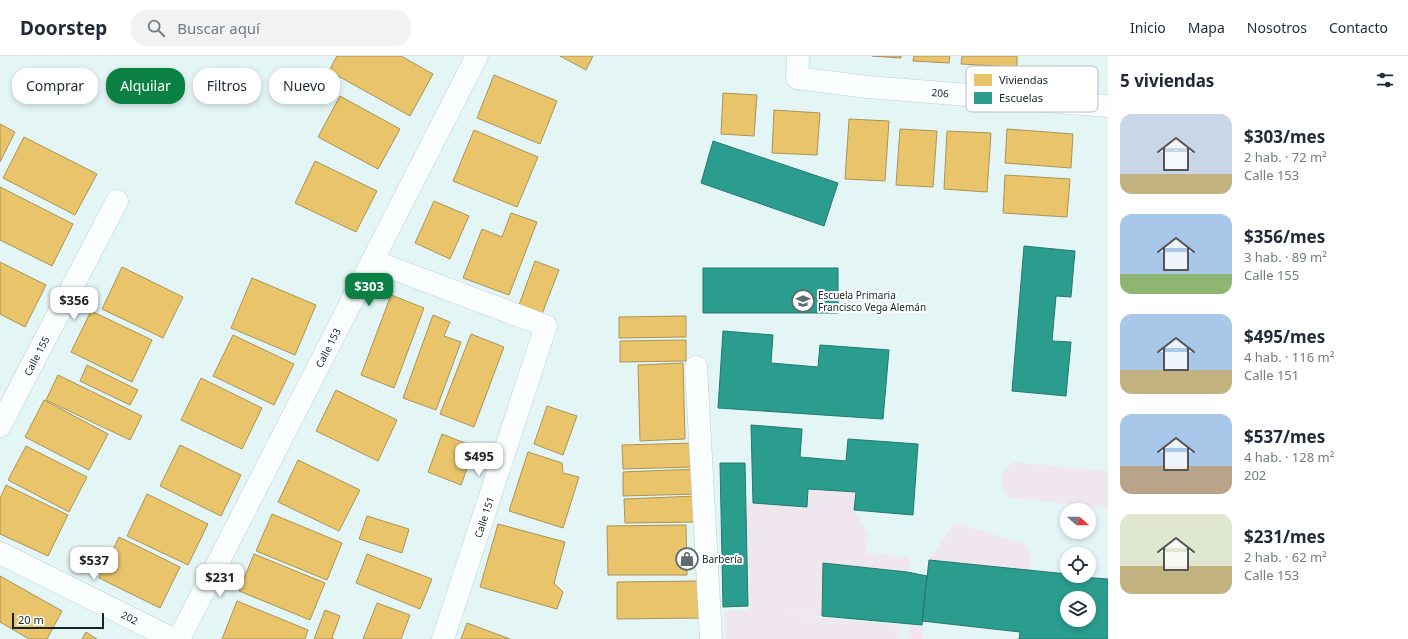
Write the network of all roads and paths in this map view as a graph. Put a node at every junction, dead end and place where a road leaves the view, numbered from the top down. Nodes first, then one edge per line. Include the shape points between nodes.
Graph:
1 (477, 56) edge
2 (798, 56) edge
3 (966, 95) edge
4 (1098, 105) edge
5 (1108, 106) edge
6 (117, 201) dead end
7 (373, 261) junction
8 (696, 367) dead end
9 (0, 426) edge
10 (0, 553) edge
11 (173, 639) edge
12 (179, 639) edge
13 (444, 639) edge
14 (710, 639) edge

1 - 7 street, Calle 153
2 - 3 street, 206 via 797,78 867,87
4 - 5 street, 206
6 - 9 street, Calle 155
7 - 12 street, Calle 153
7 - 13 street, Calle 151 via 546,326
8 - 14 street
10 - 11 street, 202

